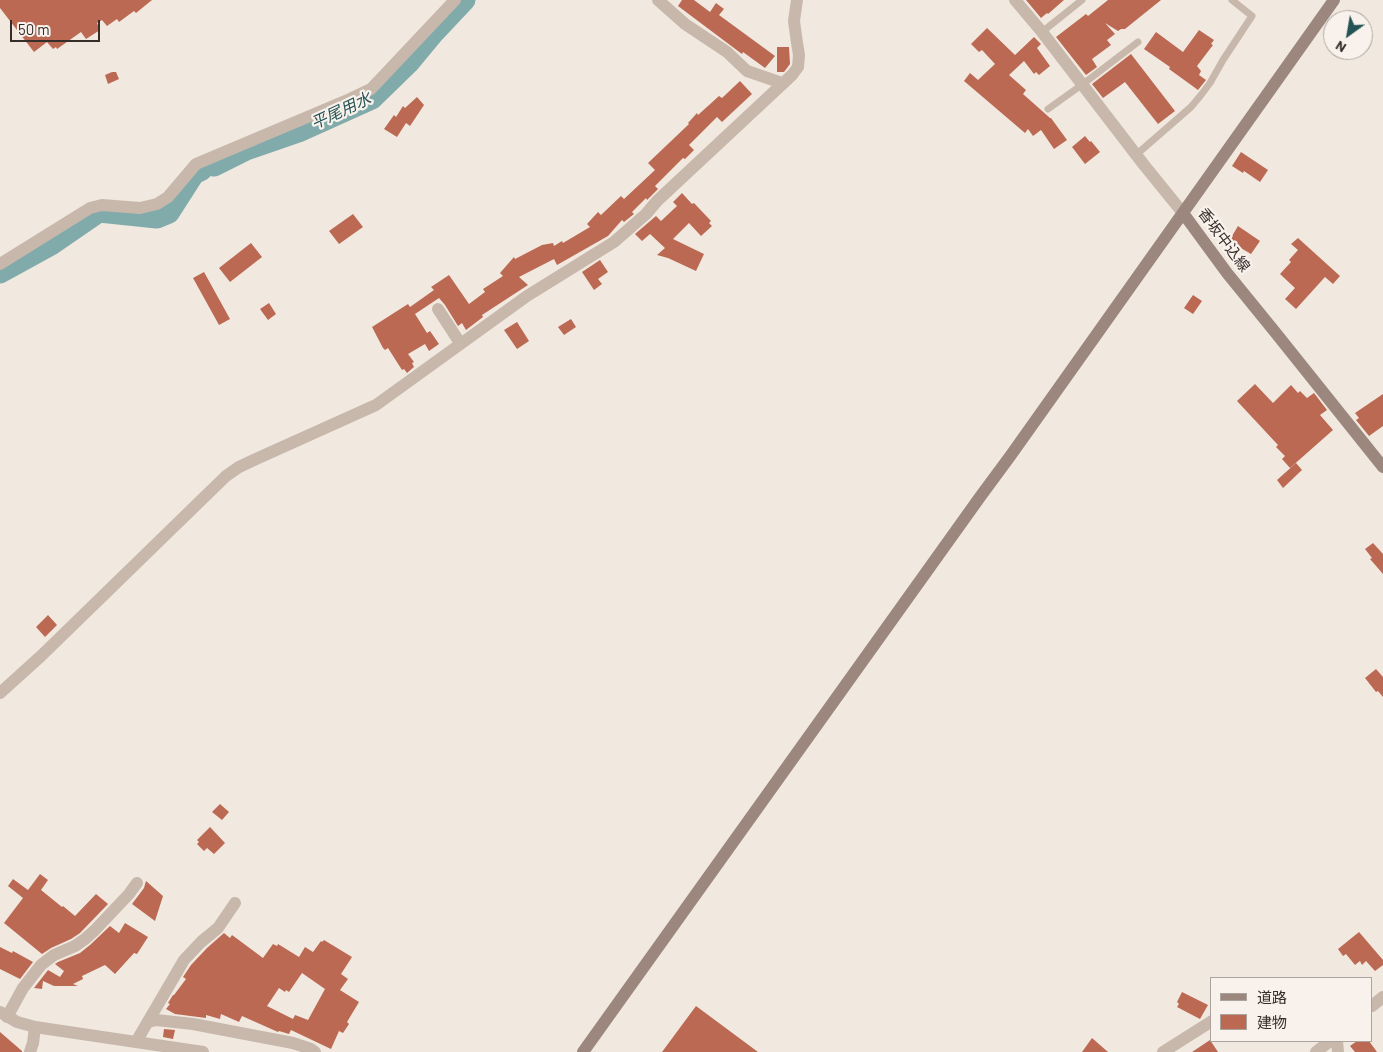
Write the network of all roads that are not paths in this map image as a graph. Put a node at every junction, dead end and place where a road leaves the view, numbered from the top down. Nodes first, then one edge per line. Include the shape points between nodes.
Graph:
1 (454, 0) edge
2 (658, 0) edge
3 (797, 0) edge
4 (1015, 0) edge
5 (1082, 0) edge
6 (1232, 0) edge
7 (1334, 0) edge
8 (1042, 32) junction
9 (1138, 42) dead end
10 (782, 83) junction
11 (1083, 84) junction
12 (1048, 108) dead end
13 (1136, 154) junction
14 (1183, 213) junction
15 (0, 264) edge
16 (438, 309) dead end
17 (460, 343) junction
18 (1383, 467) edge
19 (2, 689) edge
20 (137, 883) dead end
21 (235, 903) dead end
22 (1383, 997) edge
23 (1373, 1005) edge
24 (4, 1014) edge
25 (148, 1022) junction
26 (1210, 1022) edge
27 (35, 1027) junction
28 (136, 1042) junction
29 (1329, 1042) edge
30 (30, 1052) edge
31 (203, 1052) edge
32 (315, 1052) edge
33 (583, 1052) edge
34 (1163, 1052) edge
35 (1316, 1052) edge

1 - 15 street via 371,89 196,164 157,204 140,208 102,205 90,208
2 - 10 street via 747,71
3 - 10 street via 794,21 798,68
4 - 8 street
5 - 8 lane
6 - 13 lane via 1252,16 1202,95
7 - 14 street, 香坂中込線
8 - 11 street
9 - 11 lane
10 - 17 street via 614,242 526,296
11 - 12 lane
11 - 13 street
13 - 14 street
14 - 18 street, 香坂中込線 via 1227,273
14 - 33 street
16 - 17 street
17 - 19 street via 376,405 256,459 226,476 41,656
20 - 24 street via 85,939 41,965
21 - 25 street via 218,928 184,960
22 - 23 street
24 - 27 street
25 - 28 street
25 - 32 street via 193,1024 293,1043
26 - 34 street
27 - 28 street
27 - 30 street
28 - 31 street
29 - 35 street

